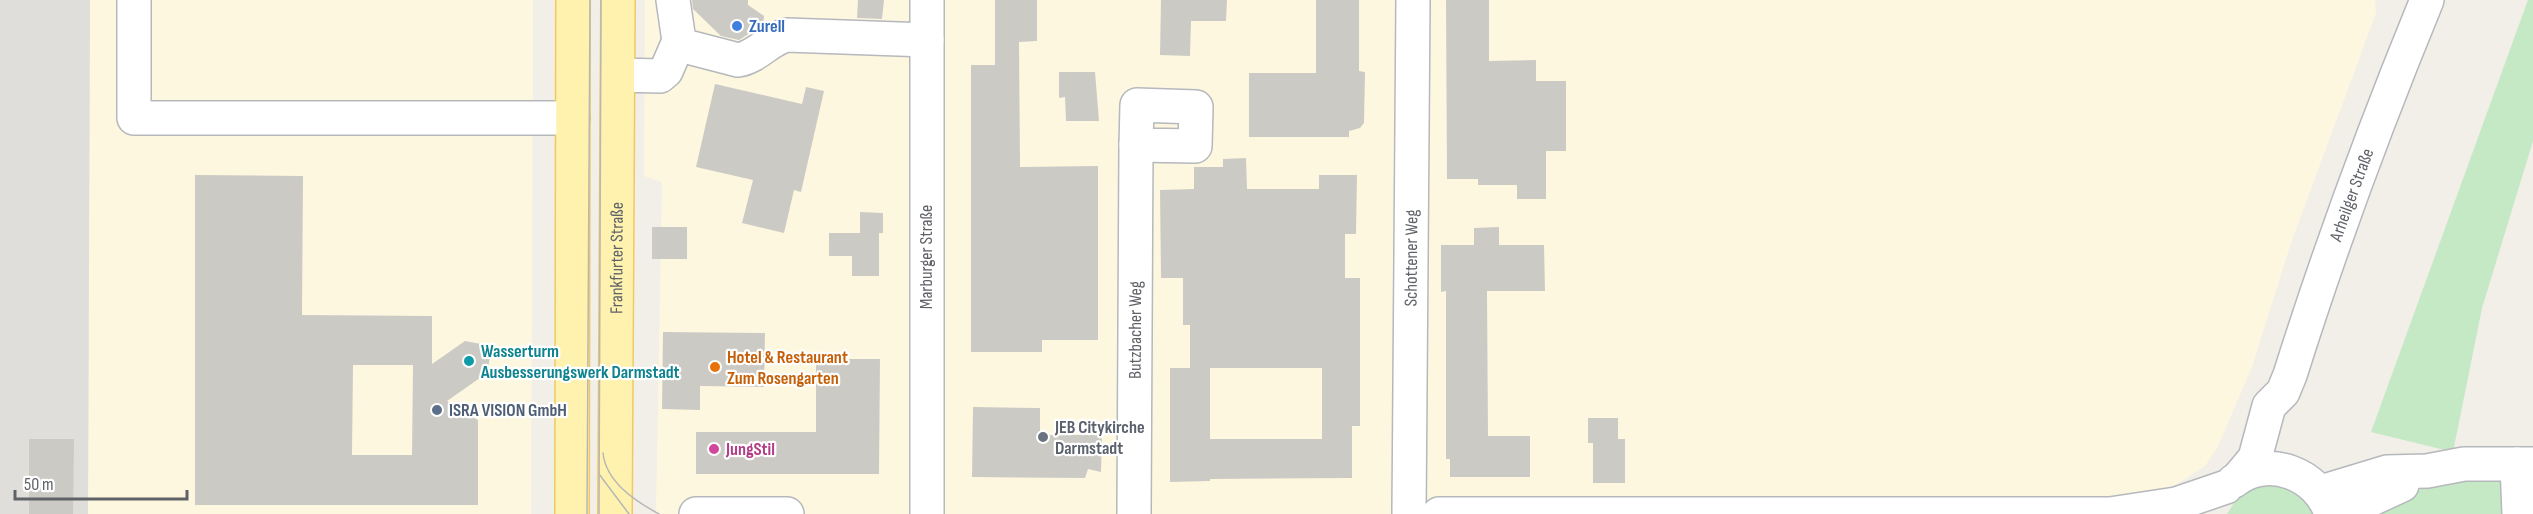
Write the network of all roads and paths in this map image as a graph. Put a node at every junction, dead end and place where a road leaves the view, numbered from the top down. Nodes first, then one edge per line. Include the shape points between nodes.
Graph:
1 (134, 0) edge
2 (573, 0) edge
3 (618, 0) edge
4 (672, 0) edge
5 (927, 0) edge
6 (1413, 0) edge
7 (2427, 0) edge
8 (927, 40) junction
9 (679, 41) junction
10 (618, 75) junction
11 (573, 118) junction
12 (1136, 145) dead end
13 (2283, 392) junction
14 (2525, 464) edge
15 (2427, 471) junction
16 (2292, 472) junction
17 (2225, 492) edge
18 (2326, 503) edge
19 (572, 514) edge
20 (615, 514) edge
21 (696, 514) edge
22 (787, 514) edge
23 (927, 514) edge
24 (1134, 514) edge
25 (1409, 514) edge
26 (1439, 514) edge
27 (2345, 514) edge
28 (2518, 514) edge

1 - 11 street via 134,118
2 - 11 main road
3 - 10 main road, Frankfurter Straße
4 - 9 street
5 - 8 street, Marburger Straße
6 - 25 street, Schottener Weg
7 - 13 street, Arheilger Straße via 2375,125
8 - 9 street via 788,35 738,60
8 - 23 street, Marburger Straße
9 - 10 street via 660,76
10 - 20 main road, Frankfurter Straße
11 - 19 main road
12 - 24 street, Butzbacher Weg
13 - 16 street, Arheilger Straße via 2286,413 2282,448
13 - 17 street, Arheilger Straße via 2269,406 2255,458
14 - 15 street via 2464,464
14 - 28 street
15 - 18 street via 2387,472
15 - 27 street
16 - 17 street via 2257,470
16 - 18 street via 2308,480
17 - 26 street via 2109,514
21 - 22 street

